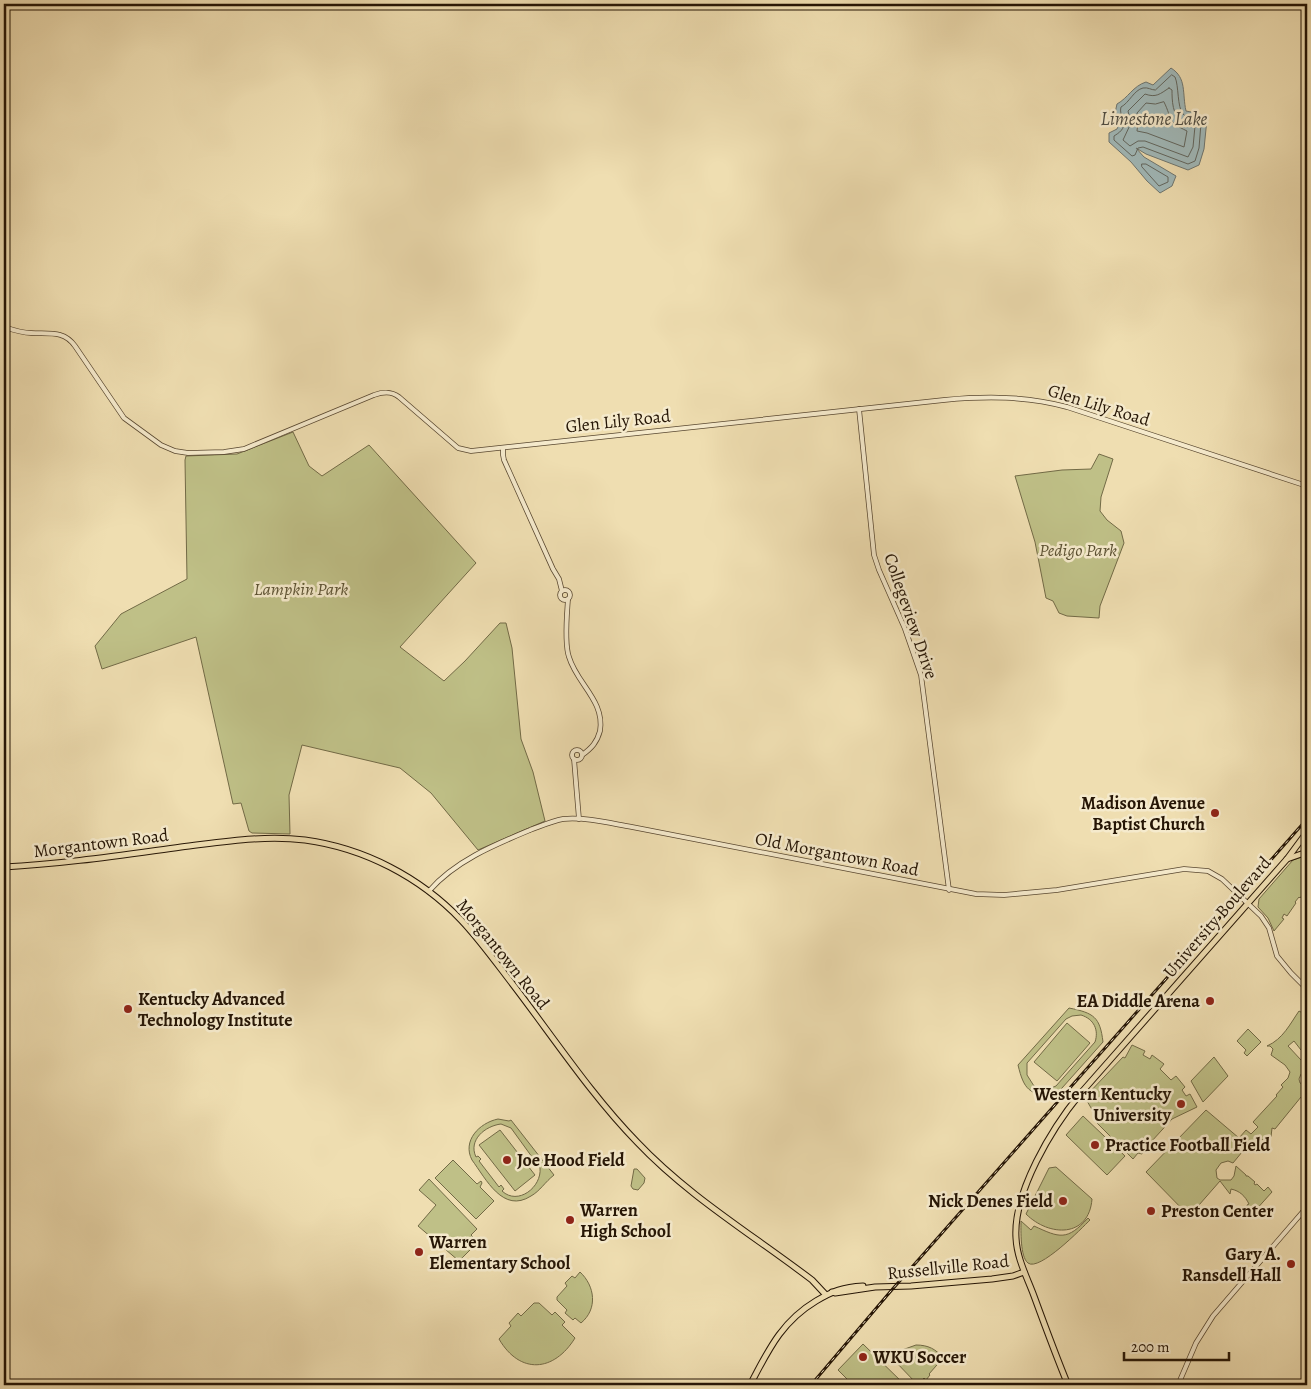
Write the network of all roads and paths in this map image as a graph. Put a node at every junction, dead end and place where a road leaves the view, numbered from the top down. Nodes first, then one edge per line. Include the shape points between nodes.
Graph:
1 (4, 327) edge
2 (858, 410) junction
3 (503, 448) junction
4 (1307, 486) edge
5 (564, 591) junction
6 (566, 599) junction
7 (579, 750) junction
8 (588, 750) junction
9 (582, 754) junction
10 (575, 759) junction
11 (579, 819) junction
12 (1307, 832) edge
13 (1307, 852) edge
14 (1287, 859) junction
15 (4, 867) edge
16 (949, 890) junction
17 (429, 891) junction
18 (1248, 902) junction
19 (1307, 989) edge
20 (1307, 1208) edge
21 (1024, 1272) junction
22 (826, 1295) junction
23 (750, 1385) edge
24 (1068, 1385) edge
25 (1178, 1385) edge

1 - 3 street, Glen Lily Road via 21,332 67,336 127,421 175,451 215,453 244,449 385,393 397,396 458,448 471,451
2 - 3 street, Glen Lily Road
2 - 4 street, Glen Lily Road via 988,396 1042,401
2 - 16 street, Collegeview Drive via 874,555 921,675
3 - 5 street via 504,460
5 - 6 street via 560,595
5 - 6 street via 570,594
6 - 8 street via 568,655 600,714 598,739
7 - 8 street
7 - 9 street
7 - 10 street via 572,752
8 - 9 street
9 - 10 street via 581,758
10 - 11 street
11 - 16 street, Old Morgantown Road
11 - 17 street, Old Morgantown Road via 553,821 495,845 445,874
12 - 14 main road, University Boulevard
13 - 14 main road
14 - 18 main road, University Boulevard
15 - 17 main road, Morgantown Road via 233,840 286,838 355,852 388,866
16 - 18 street, Old Morgantown Road via 986,895 1039,892 1194,869 1218,876
17 - 22 main road, Morgantown Road via 472,932 609,1110 641,1146 684,1186 812,1280
18 - 19 street, Old Morgantown Road via 1266,923 1277,956
18 - 21 main road, University Boulevard via 1087,1085 1053,1131 1030,1178 1018,1213 1016,1242
20 - 25 street via 1213,1316 1196,1343
21 - 22 main road, Russellville Road via 992,1279
21 - 24 main road, University Boulevard
22 - 23 main road, Russellville Road via 786,1325

